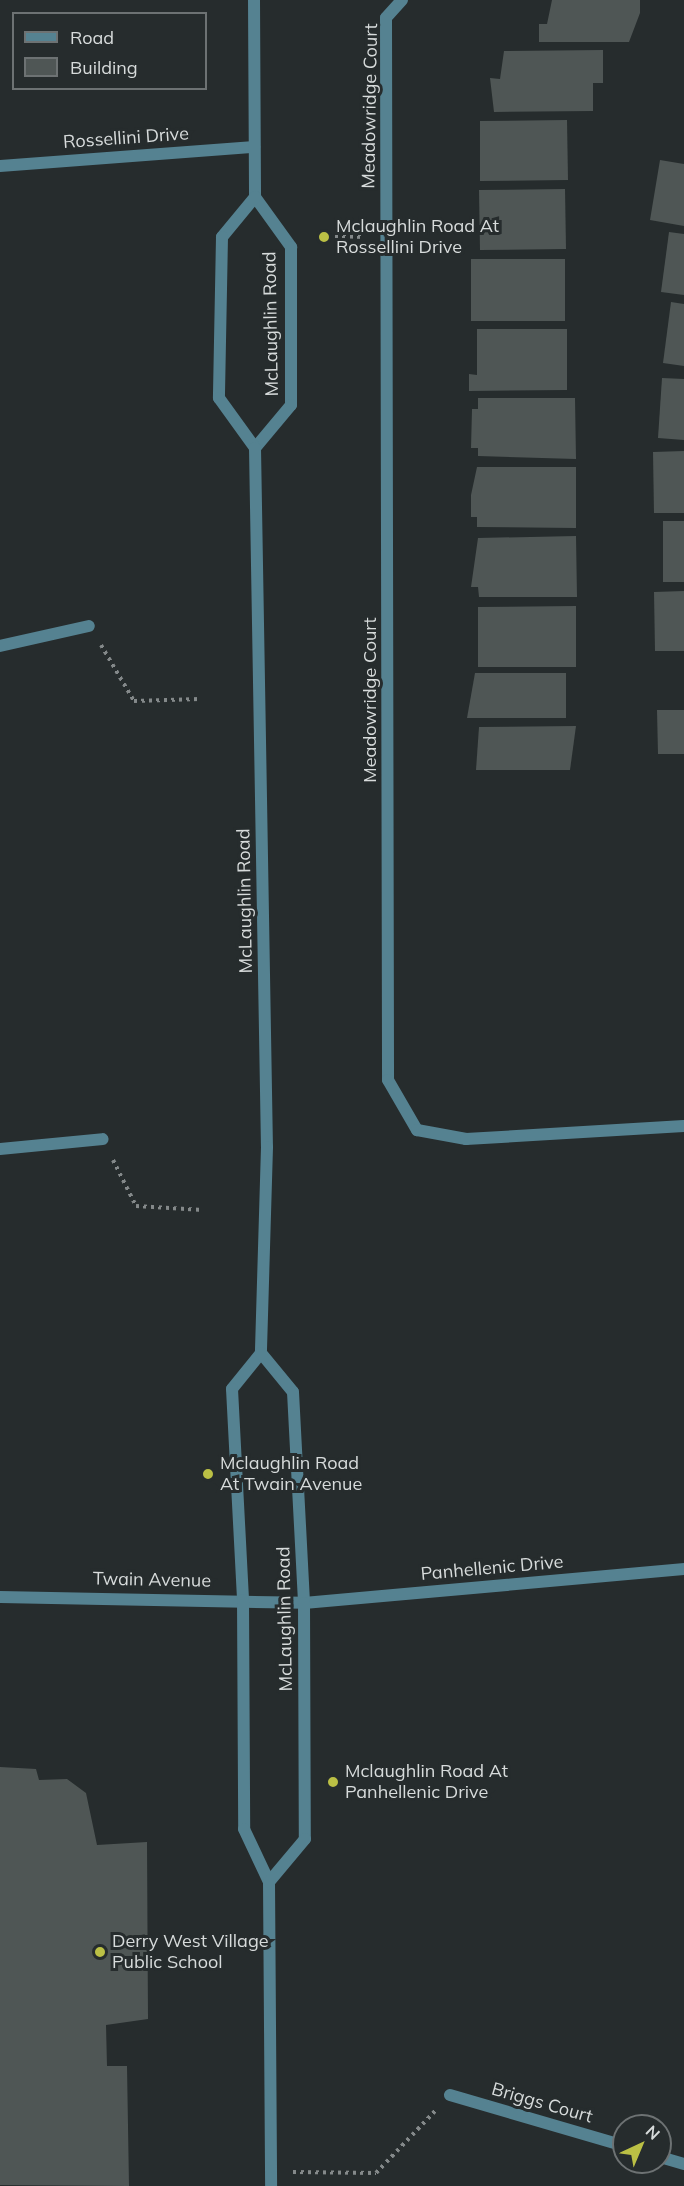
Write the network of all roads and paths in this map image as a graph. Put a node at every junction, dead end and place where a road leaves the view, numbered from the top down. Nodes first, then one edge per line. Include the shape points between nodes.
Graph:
1 (254, 0) edge
2 (402, 0) edge
3 (255, 147) junction
4 (0, 166) edge
5 (255, 197) junction
6 (255, 448) junction
7 (89, 626) joint
8 (0, 646) edge
9 (200, 699) dead end
10 (684, 1126) edge
11 (103, 1139) joint
12 (0, 1149) edge
13 (203, 1210) dead end
14 (261, 1353) junction
15 (684, 1569) edge
16 (0, 1597) edge
17 (243, 1600) junction
18 (304, 1603) junction
19 (269, 1882) junction
20 (450, 2095) joint
21 (612, 2142) edge
22 (271, 2171) junction
23 (271, 2186) edge

1 - 3 street
2 - 10 street, Meadowridge Court via 386,18 388,1080 417,1130 466,1139
3 - 4 street, Rossellini Drive
3 - 5 street
5 - 6 street via 222,237 219,398
5 - 6 street, McLaughlin Road via 291,247 291,405
6 - 14 street, McLaughlin Road via 267,1147
7 - 8 street
7 - 9 path via 134,701
11 - 12 street
11 - 13 path via 136,1206
14 - 17 street via 232,1389
14 - 18 street, McLaughlin Road via 293,1392
15 - 18 street, Panhellenic Drive
16 - 17 street, Twain Avenue
17 - 18 street, Twain Avenue
17 - 19 street via 244,1829
18 - 19 street, McLaughlin Road via 305,1839
19 - 22 street
20 - 21 street, Briggs Court
20 - 22 path via 376,2173
22 - 23 street

